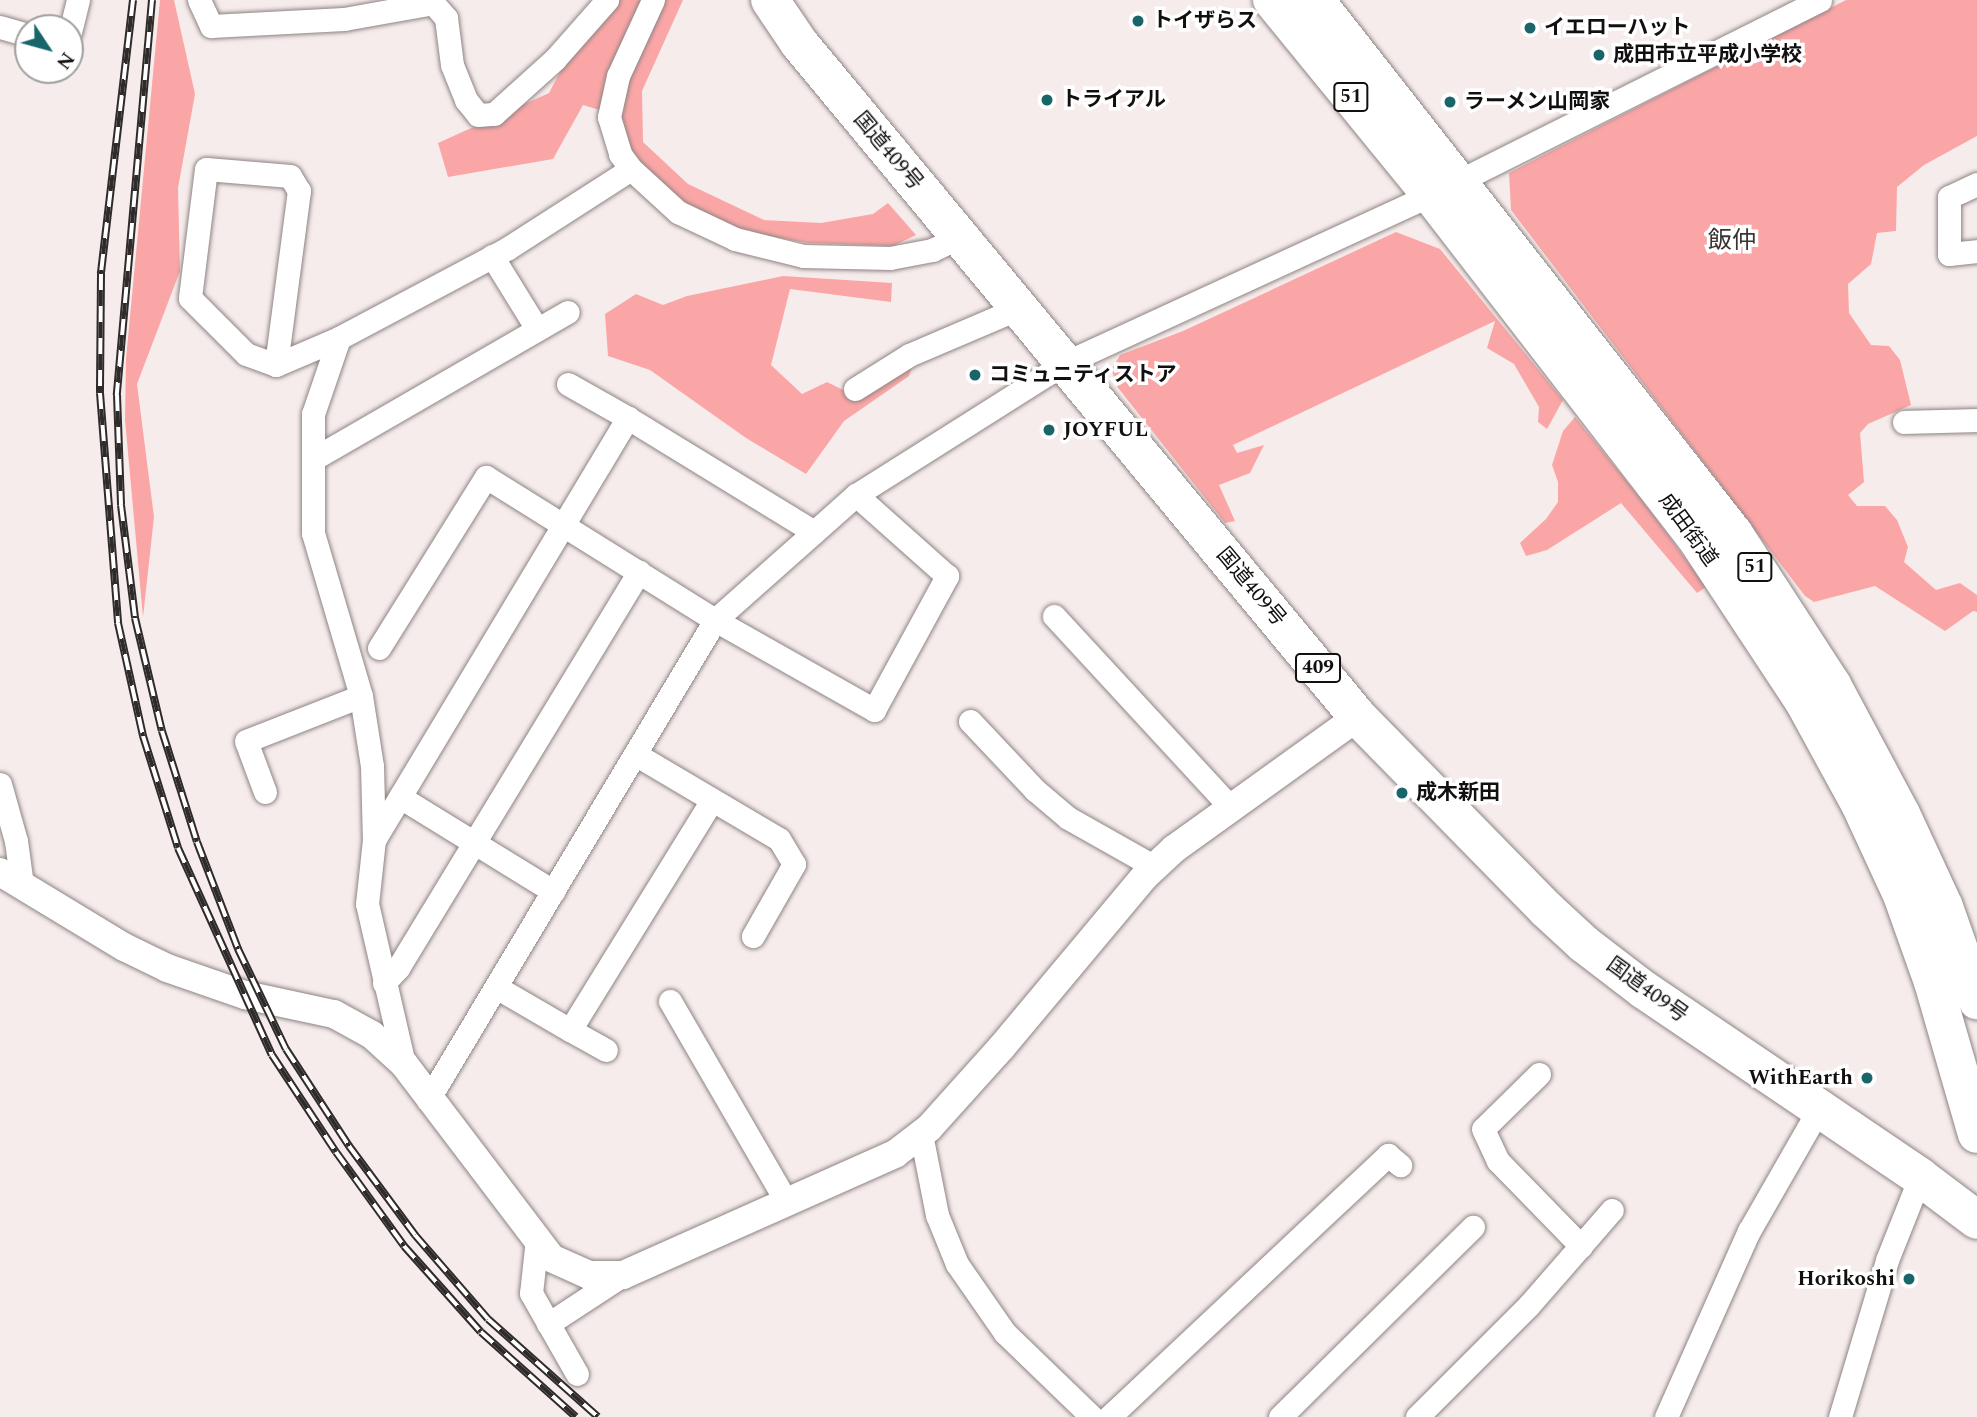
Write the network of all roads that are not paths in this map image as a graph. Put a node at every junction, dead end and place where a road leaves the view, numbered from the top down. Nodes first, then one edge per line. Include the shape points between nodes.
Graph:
1 (199, 0) edge
2 (607, 0) edge
3 (653, 0) edge
4 (770, 0) edge
5 (1272, 0) edge
6 (1315, 0) edge
7 (1820, 0) edge
8 (631, 169) junction
9 (1977, 184) edge
10 (1444, 188) junction
11 (960, 237) junction
12 (1977, 251) edge
13 (492, 256) junction
14 (1019, 307) junction
15 (568, 312) dead end
16 (537, 329) junction
17 (339, 338) junction
18 (1065, 363) junction
19 (276, 365) junction
20 (568, 384) dead end
21 (855, 389) dead end
22 (628, 418) junction
23 (1977, 420) edge
24 (1904, 422) dead end
25 (313, 459) junction
26 (856, 495) junction
27 (562, 524) junction
28 (814, 532) junction
29 (639, 572) junction
30 (1054, 616) dead end
31 (715, 620) junction
32 (379, 648) dead end
33 (360, 696) junction
34 (1359, 717) junction
35 (970, 721) dead end
36 (635, 754) junction
37 (0, 784) edge
38 (265, 792) dead end
39 (400, 797) junction
40 (712, 800) junction
41 (1231, 808) junction
42 (374, 840) junction
43 (472, 843) junction
44 (1155, 867) junction
45 (11, 879) edge
46 (553, 891) junction
47 (753, 936) dead end
48 (1974, 978) edge
49 (384, 983) junction
50 (496, 987) junction
51 (670, 1001) dead end
52 (570, 1030) junction
53 (606, 1051) dead end
54 (404, 1065) junction
55 (1539, 1074) dead end
56 (428, 1100) junction
57 (1819, 1109) junction
58 (921, 1134) junction
59 (1977, 1134) edge
60 (1400, 1165) dead end
61 (1920, 1177) junction
62 (786, 1201) junction
63 (1612, 1210) dead end
64 (1977, 1220) edge
65 (1473, 1227) dead end
66 (537, 1239) junction
67 (1581, 1246) junction
68 (623, 1275) junction
69 (548, 1324) junction
70 (577, 1374) dead end
71 (1084, 1414) edge
72 (1109, 1417) edge
73 (1280, 1417) edge
74 (1417, 1417) edge
75 (1666, 1417) edge
76 (1840, 1417) edge

1 - 2 street via 211,26 344,19 433,3 446,18 452,65 466,100 478,115 494,114 555,59
3 - 8 street via 618,76 609,117 620,154
4 - 11 highway, 国道409号 / 409 via 799,43
5 - 10 highway, 成田街道 / 51
6 - 10 highway, 成田街道 / 51
7 - 10 street
8 - 11 street via 678,212 735,239 803,256 890,258 932,250
8 - 13 street
9 - 12 street via 1949,197 1949,254
10 - 18 street
10 - 48 highway, 成田街道 / 51 via 1734,534 1832,685 1901,814
10 - 59 highway, 成田街道 / 51 via 1694,535 1803,699 1860,804 1902,895 1933,982
11 - 14 highway, 国道409号 / 409
13 - 16 street
13 - 17 street
14 - 18 highway, 国道409号 / 409
14 - 21 street via 909,355
15 - 16 street
16 - 25 street
17 - 19 street
17 - 25 street via 313,414
18 - 26 street
18 - 34 highway, 国道409号 / 409
19 - 19 street via 299,191 290,176 206,169 190,298 246,354
20 - 22 street
22 - 27 street
22 - 28 street
23 - 24 street
25 - 33 street via 313,533
26 - 28 street
26 - 31 street via 947,576 874,710
27 - 29 street
27 - 32 street via 485,477
27 - 39 street
28 - 31 street
29 - 31 street
29 - 43 street
30 - 41 street
31 - 36 street
33 - 38 street via 246,741
33 - 42 street via 372,766
34 - 41 street
34 - 57 highway, 国道409号 / 409 via 1584,944
35 - 44 street via 1068,818
36 - 40 street
36 - 46 street
37 - 45 street via 16,841
39 - 42 street
39 - 43 street
40 - 47 street via 779,839 794,864
40 - 52 street
41 - 44 street
42 - 49 street via 367,904
43 - 46 street
43 - 49 street via 398,968
44 - 58 street
45 - 54 street via 167,968 245,996 334,1014 372,1035
46 - 50 street
49 - 54 street
50 - 52 street
50 - 56 street
51 - 62 street
52 - 53 street
54 - 56 street
55 - 67 street via 1483,1129 1498,1161
56 - 66 street
57 - 61 highway, 国道409号 / 409
57 - 75 street via 1749,1231
58 - 62 street via 895,1154
58 - 71 street via 937,1215 957,1264 1005,1333
60 - 72 street via 1388,1155
61 - 64 highway, 国道409号 / 409
61 - 76 street via 1887,1260
62 - 68 street
63 - 67 street
65 - 73 street
66 - 68 street via 551,1258 589,1275
66 - 69 street via 531,1293
67 - 74 street
68 - 69 street
69 - 70 street

